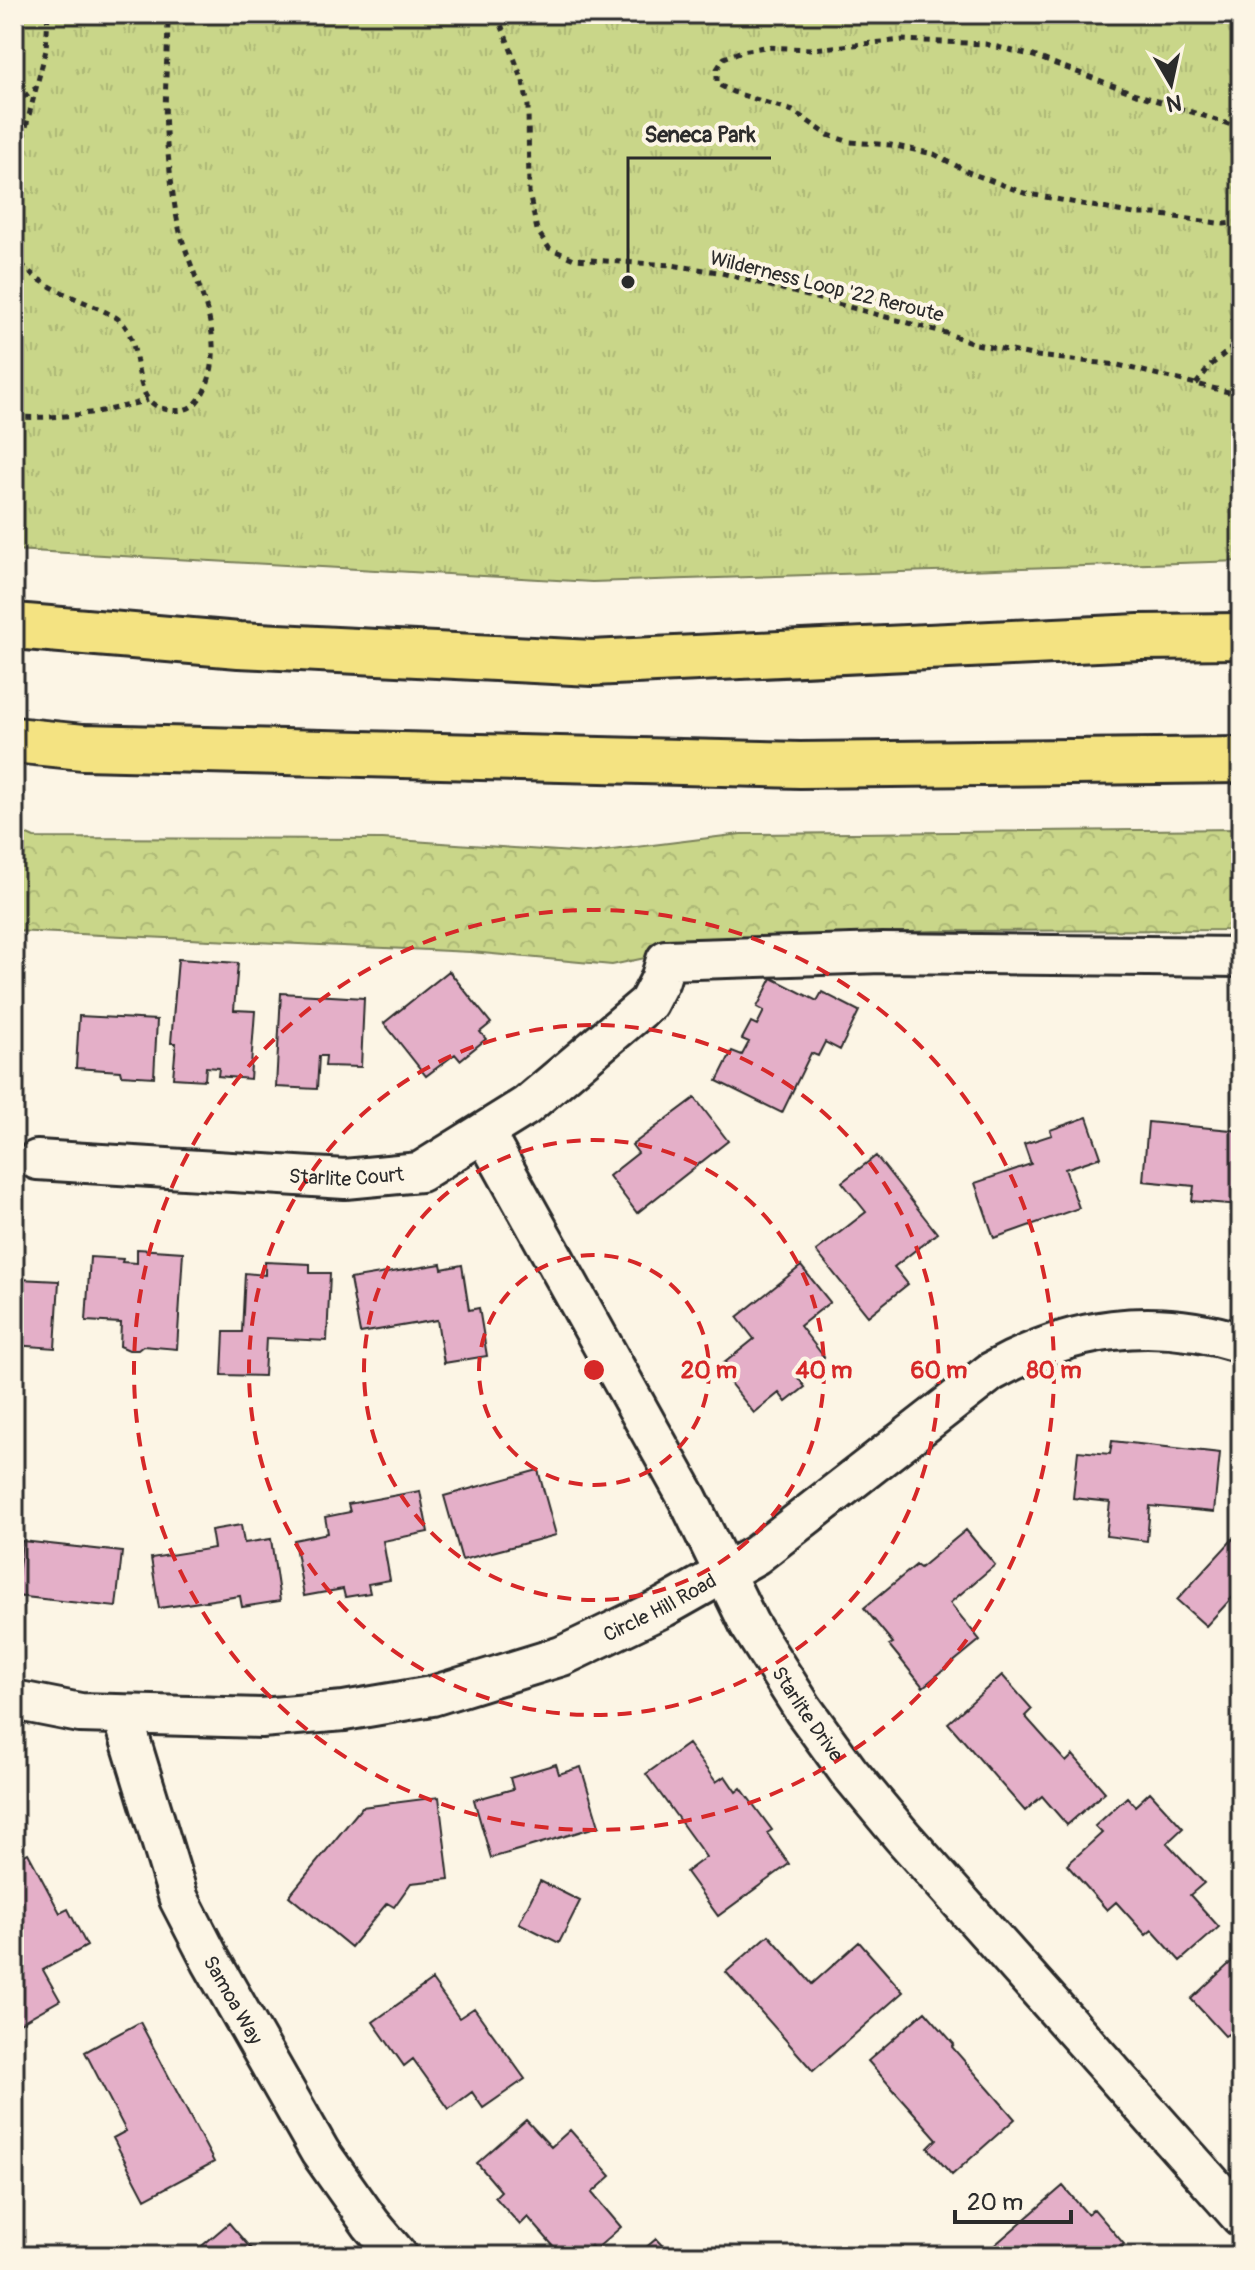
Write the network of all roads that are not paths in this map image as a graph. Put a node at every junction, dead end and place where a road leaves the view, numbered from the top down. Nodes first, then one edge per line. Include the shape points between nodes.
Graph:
1 (14, 626) edge
2 (1241, 636) edge
3 (14, 740) edge
4 (1241, 760) edge
5 (1241, 957) edge
6 (485, 1134) junction
7 (37, 1160) dead end
8 (1241, 1343) edge
9 (725, 1574) junction
10 (14, 1700) edge
11 (123, 1716) junction
12 (1241, 2217) edge
13 (398, 2256) edge

1 - 2 highway via 239,645 592,663
3 - 4 highway via 83,747 800,765
5 - 6 street, Starlite Court via 882,953 666,960 648,1003
6 - 7 street, Starlite Court via 420,1172 345,1179
6 - 9 street, Starlite Drive
8 - 9 street, Circle Hill Road via 1183,1330 1143,1328 1103,1330 1026,1353 991,1372
9 - 11 street, Circle Hill Road via 562,1656 432,1696 261,1718
9 - 12 street, Starlite Drive via 749,1624 848,1771
10 - 11 street, Circle Hill Road
11 - 13 street, Samoa Way via 179,1899 320,2152

